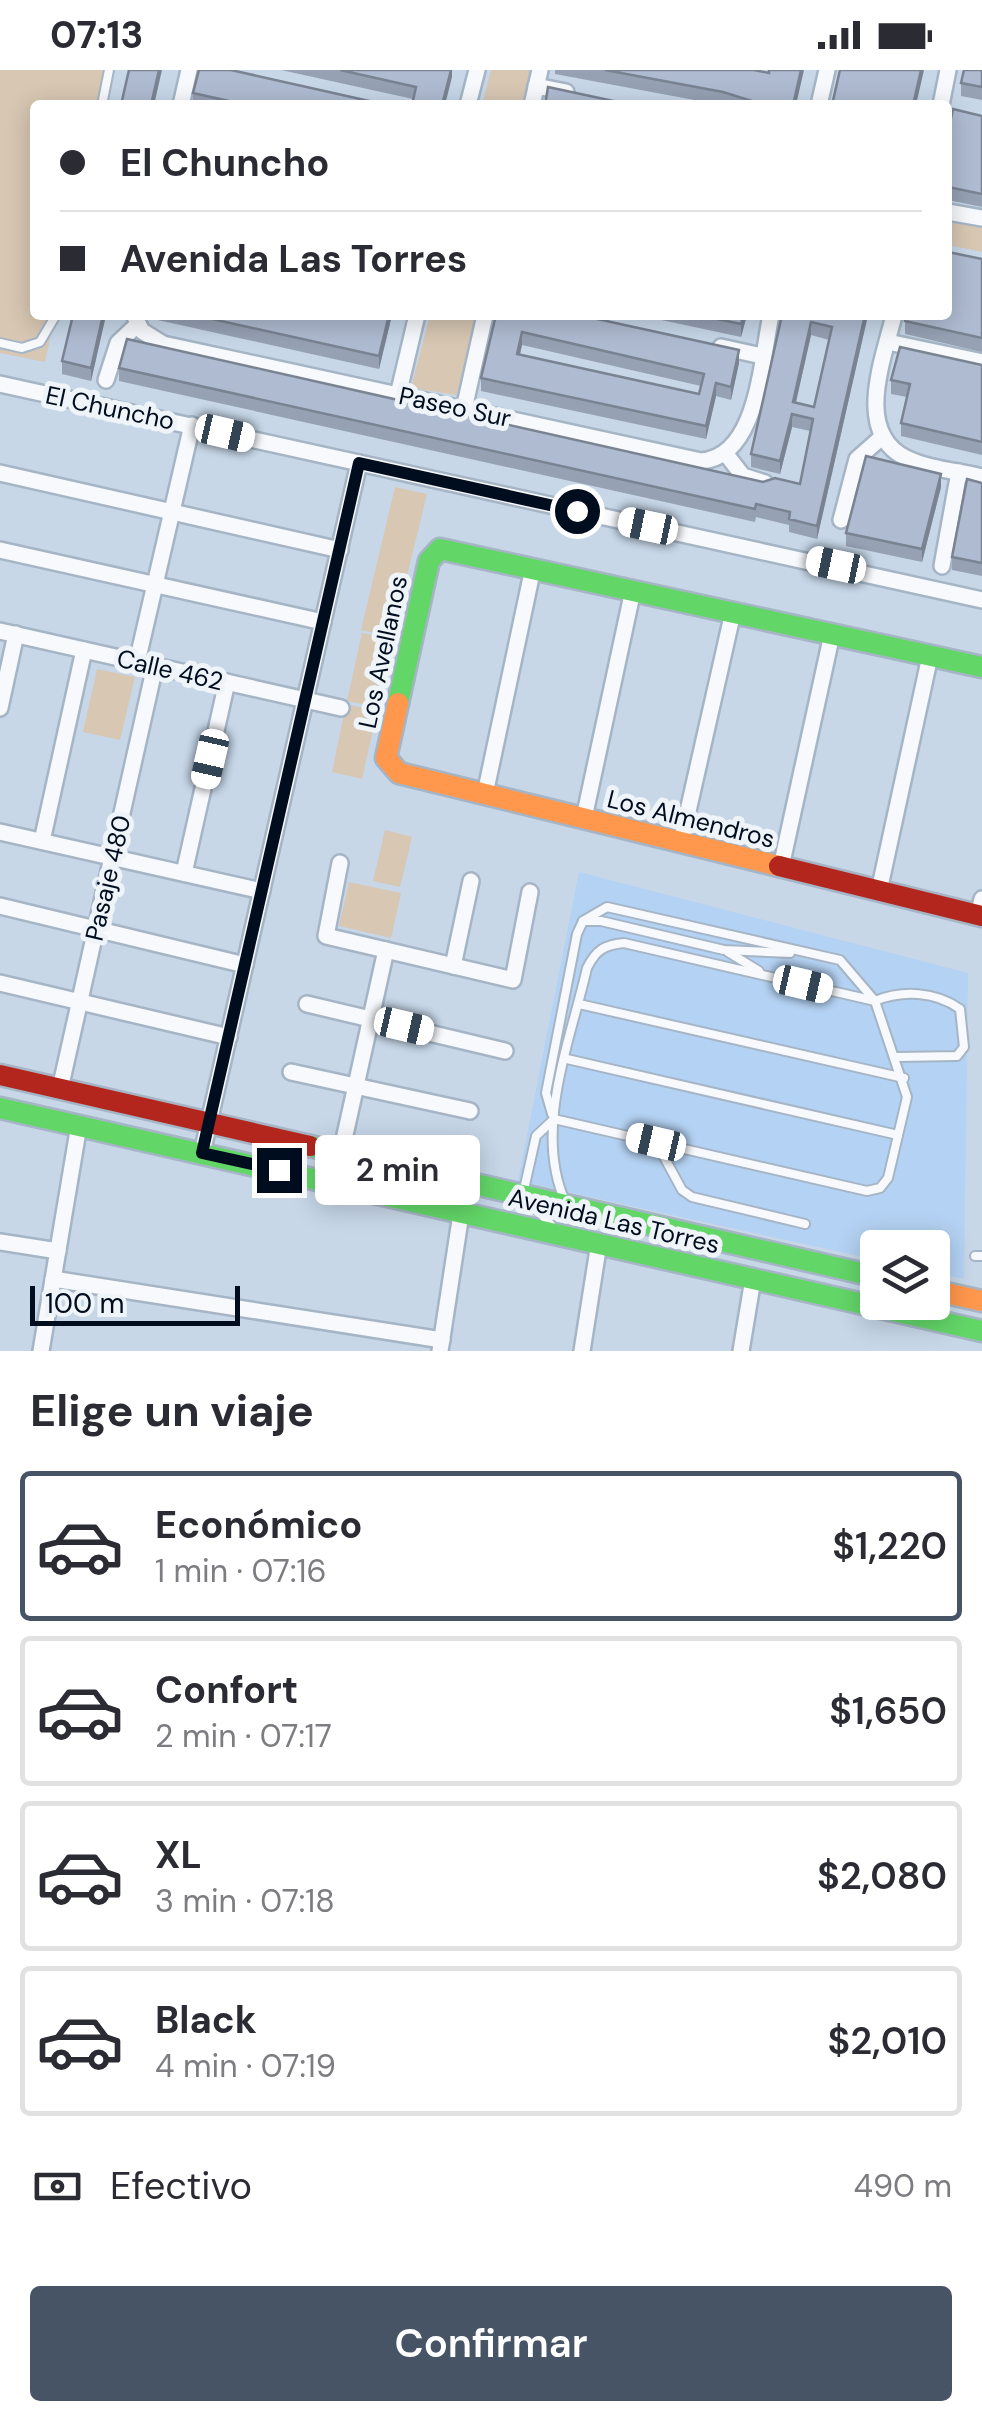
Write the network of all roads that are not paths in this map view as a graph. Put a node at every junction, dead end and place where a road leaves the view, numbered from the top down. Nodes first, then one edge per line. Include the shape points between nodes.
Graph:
1 (109, 70) edge
2 (190, 70) edge
3 (827, 70) edge
4 (948, 70) edge
5 (473, 71) edge
6 (538, 78) edge
7 (591, 97) edge
8 (103, 100) edge
9 (182, 100) edge
10 (469, 100) edge
11 (820, 100) edge
12 (942, 100) edge
13 (952, 111) edge
14 (965, 113) edge
15 (952, 213) edge
16 (982, 218) edge
17 (53, 320) edge
18 (136, 320) edge
19 (416, 320) edge
20 (484, 320) edge
21 (771, 320) edge
22 (893, 320) edge
23 (888, 342) junction
24 (0, 343) edge
25 (706, 344) edge
26 (762, 356) junction
27 (982, 362) edge
28 (106, 380) dead end
29 (0, 384) edge
30 (398, 395) junction
31 (464, 409) junction
32 (192, 425) junction
33 (883, 436) junction
34 (726, 454) junction
35 (359, 463) junction
36 (959, 472) junction
37 (0, 473) edge
38 (982, 477) edge
39 (767, 484) edge
40 (172, 512) junction
41 (841, 520) dead end
42 (0, 550) edge
43 (340, 550) junction
44 (942, 566) dead end
45 (533, 568) junction
46 (155, 584) junction
47 (633, 590) junction
48 (982, 600) edge
49 (733, 612) junction
50 (323, 622) junction
51 (8, 633) edge
52 (832, 634) junction
53 (84, 650) junction
54 (930, 656) junction
55 (138, 662) junction
56 (155, 666) junction
57 (982, 667) edge
58 (226, 682) junction
59 (306, 700) junction
60 (0, 708) edge
61 (341, 708) dead end
62 (389, 766) joint
63 (484, 794) junction
64 (584, 818) junction
65 (0, 832) edge
66 (42, 842) junction
67 (681, 842) junction
68 (112, 857) junction
69 (340, 863) dead end
70 (781, 866) junction
71 (184, 873) junction
72 (471, 881) dead end
73 (262, 890) junction
74 (880, 890) junction
75 (530, 892) dead end
76 (0, 906) edge
77 (981, 910) edge
78 (583, 921) junction
79 (96, 929) junction
80 (386, 950) junction
81 (724, 950) junction
82 (809, 954) junction
83 (245, 964) junction
84 (452, 966) junction
85 (766, 976) junction
86 (0, 983) edge
87 (875, 1001) junction
88 (80, 1002) junction
89 (308, 1004) dead end
90 (579, 1004) junction
91 (371, 1018) junction
92 (228, 1037) junction
93 (505, 1050) dead end
94 (897, 1057) junction
95 (567, 1059) junction
96 (291, 1072) dead end
97 (0, 1075) edge
98 (904, 1078) junction
99 (356, 1085) junction
100 (60, 1089) junction
101 (0, 1108) edge
102 (470, 1111) dead end
103 (554, 1118) junction
104 (209, 1123) junction
105 (79, 1125) junction
106 (898, 1136) junction
107 (656, 1142) junction
108 (341, 1152) junction
109 (202, 1153) junction
110 (466, 1181) junction
111 (523, 1194) junction
112 (566, 1204) junction
113 (462, 1212) junction
114 (805, 1224) dead end
115 (562, 1235) junction
116 (0, 1242) edge
117 (599, 1243) junction
118 (58, 1251) junction
119 (860, 1273) edge
120 (53, 1279) junction
121 (753, 1279) junction
122 (971, 1298) edge
123 (954, 1325) junction
124 (982, 1332) edge
125 (441, 1346) edge
126 (41, 1351) edge
127 (582, 1351) edge
128 (742, 1351) edge

1 - 8 lane
2 - 9 street
3 - 11 street
4 - 12 street
5 - 10 street
6 - 7 street
13 - 14 street
15 - 16 street
17 - 24 lane via 40,342 22,348
18 - 28 street via 118,344
18 - 30 street, Paseo Sur via 163,344
19 - 30 street
20 - 31 street
21 - 26 street
22 - 23 street
23 - 27 street
23 - 33 street via 875,405
25 - 26 street
26 - 34 street via 746,428
29 - 32 street, El Chuncho
30 - 31 street, Paseo Sur
31 - 34 street, Paseo Sur via 692,460
32 - 35 street, El Chuncho
32 - 40 street
33 - 36 street via 903,457
33 - 41 street via 857,460
34 - 39 street via 744,476
35 - 43 street
35 - 48 street, El Chuncho
36 - 38 street
36 - 44 street
37 - 40 street
40 - 43 street
40 - 46 street
42 - 46 street
43 - 50 street
45 - 47 main road
45 - 62 main road, Los Avellanos via 436,551
45 - 63 street
46 - 50 street
46 - 55 street
47 - 49 main road
47 - 64 street
49 - 52 main road
49 - 67 street
50 - 59 street
51 - 53 street, Calle 462
51 - 60 street
52 - 54 main road
52 - 70 street
53 - 55 street, Calle 462
53 - 66 street
54 - 57 main road
54 - 74 street
55 - 56 street, Calle 462
56 - 58 street, Calle 462
56 - 68 street, Pasaje 480
58 - 59 street, Calle 462
58 - 71 street
59 - 61 street, Calle 462
59 - 73 street
62 - 63 main road, Los Almendros
63 - 64 main road, Los Almendros
64 - 67 main road, Los Almendros
65 - 66 street
66 - 68 street
67 - 70 main road, Los Almendros
68 - 71 street
68 - 79 street, Pasaje 480
69 - 80 street via 326,936
70 - 74 main road, Los Almendros
71 - 73 street
72 - 84 street
73 - 83 street
74 - 77 main road, Los Almendros
75 - 84 street via 513,980
76 - 79 street
78 - 81 lane
78 - 82 lane via 607,907
78 - 103 lane via 546,1092
79 - 83 street
79 - 88 street, Pasaje 480
80 - 84 street
80 - 91 street
81 - 82 lane
81 - 85 lane
82 - 87 lane via 840,960
83 - 92 street
85 - 87 lane
85 - 90 lane via 624,942 607,944 587,968
86 - 88 street
87 - 94 lane
87 - 94 lane via 900,991 960,1009 964,1047 957,1056
88 - 92 street
88 - 100 street, Pasaje 480
89 - 91 street
90 - 95 lane
90 - 98 lane
91 - 93 street
91 - 99 street
92 - 104 street
94 - 98 lane
95 - 103 lane
95 - 106 lane
96 - 99 street
97 - 100 main road, Avenida Las Torres
98 - 106 lane
99 - 102 street
99 - 108 street
100 - 104 main road, Avenida Las Torres
101 - 105 main road, Avenida Las Torres
103 - 107 lane
103 - 111 lane via 536,1136
103 - 112 lane via 556,1177
104 - 108 main road, Avenida Las Torres
104 - 109 street
105 - 109 main road, Avenida Las Torres
105 - 118 street
106 - 107 lane via 888,1178 868,1191
107 - 114 lane via 692,1197
108 - 110 main road, Avenida Las Torres
109 - 113 main road, Avenida Las Torres
110 - 111 main road, Avenida Las Torres
110 - 113 street
111 - 112 main road, Avenida Las Torres
111 - 115 lane
112 - 119 main road, Avenida Las Torres
113 - 115 main road, Avenida Las Torres
113 - 125 street
115 - 117 main road, Avenida Las Torres
116 - 118 street
117 - 121 main road, Avenida Las Torres
117 - 127 street
118 - 120 street
120 - 125 street
120 - 126 street
121 - 123 main road, Avenida Las Torres
121 - 128 street
122 - 123 main road
123 - 124 main road, Avenida Las Torres

